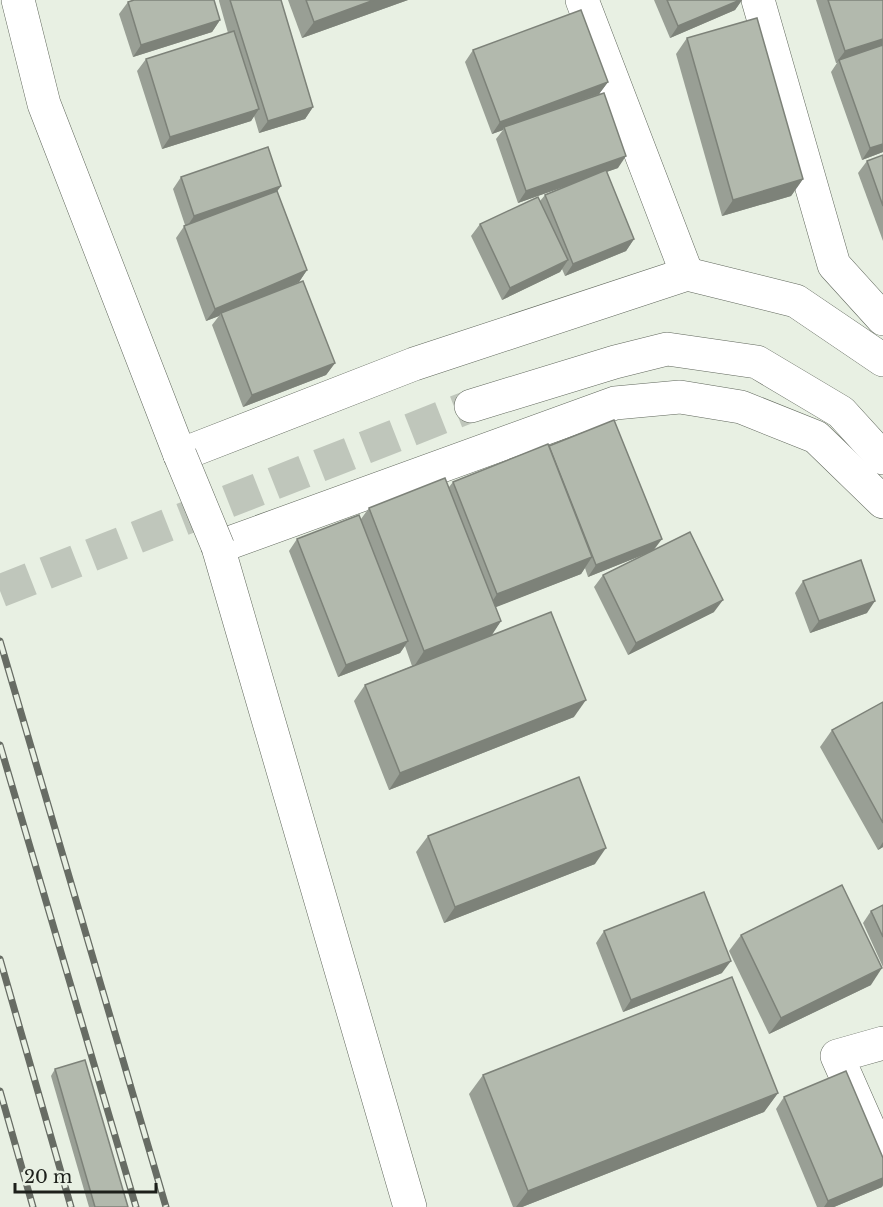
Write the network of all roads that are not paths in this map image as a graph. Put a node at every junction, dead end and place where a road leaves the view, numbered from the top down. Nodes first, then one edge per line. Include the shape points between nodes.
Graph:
1 (18, 0) edge
2 (582, 0) edge
3 (758, 0) edge
4 (687, 274) junction
5 (883, 319) edge
6 (883, 360) edge
7 (471, 406) tunnel mouth
8 (180, 455) junction
9 (883, 458) edge
10 (883, 502) edge
11 (218, 547) junction
12 (883, 1043) edge
13 (883, 1160) edge
14 (410, 1207) edge

1 - 8 street via 44,105
2 - 4 street
3 - 5 street via 834,265
4 - 6 street via 796,301
4 - 8 street via 414,364
7 - 9 street via 667,349 757,362 840,412
8 - 11 street, bridge
10 - 11 street via 816,437 741,408 680,397 615,403
11 - 14 street
12 - 13 street via 837,1056

